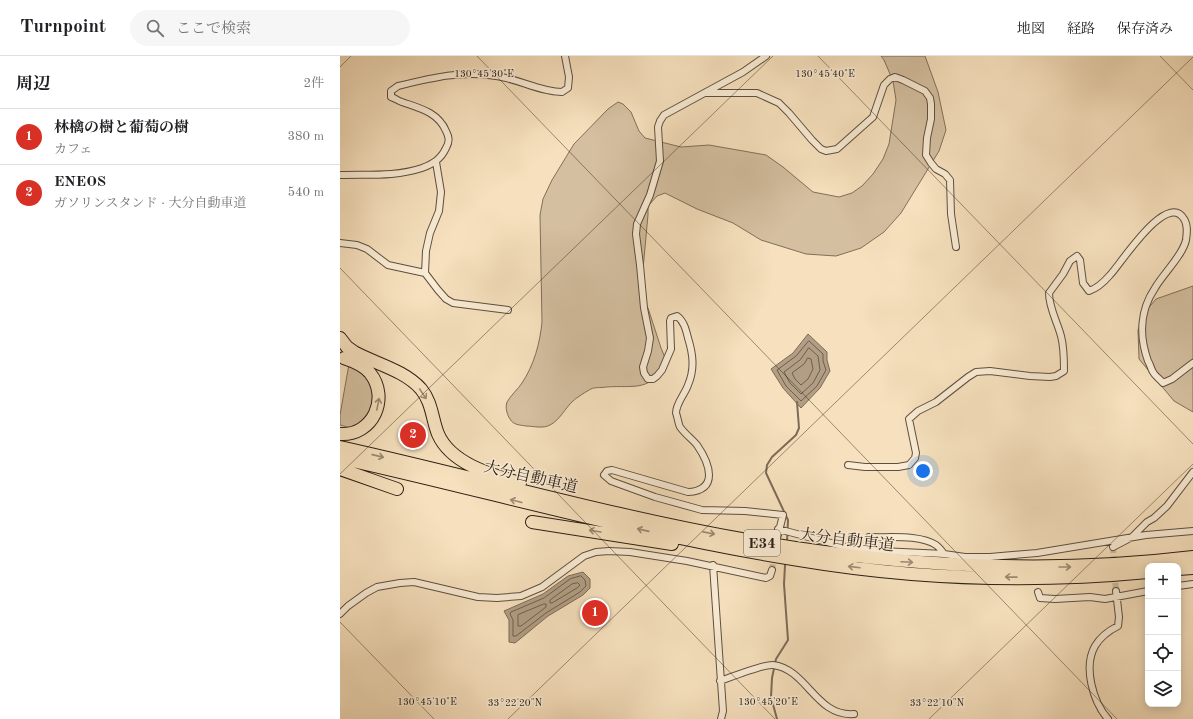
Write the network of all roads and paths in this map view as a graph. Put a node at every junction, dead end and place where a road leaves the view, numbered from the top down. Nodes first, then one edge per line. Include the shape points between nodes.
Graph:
1 (565, 56) edge
2 (766, 56) edge
3 (704, 93) junction
4 (436, 162) junction
5 (340, 175) edge
6 (340, 243) edge
7 (956, 247) dead end
8 (425, 273) junction
9 (508, 310) dead end
10 (340, 338) edge
11 (344, 358) dead end
12 (1193, 363) edge
13 (340, 434) edge
14 (340, 447) edge
15 (340, 458) edge
16 (848, 465) dead end
17 (340, 469) edge
18 (1193, 472) edge
19 (397, 489) dead end
20 (532, 522) dead end
21 (689, 529) junction
22 (1193, 531) edge
23 (869, 537) dead end
24 (1132, 537) junction
25 (1113, 547) dead end
26 (1037, 553) junction
27 (944, 554) junction
28 (1193, 557) edge
29 (800, 561) junction
30 (1038, 562) dead end
31 (713, 565) junction
32 (1193, 568) edge
33 (1181, 569) edge
34 (772, 570) dead end
35 (1145, 572) edge
36 (1193, 584) edge
37 (1181, 586) edge
38 (1145, 591) edge
39 (1038, 592) dead end
40 (1116, 594) junction
41 (340, 614) edge
42 (720, 681) junction
43 (854, 714) dead end
44 (720, 719) edge
45 (1108, 719) edge

1 - 4 street via 569,77 568,88 562,92 549,91 497,76 477,74 427,79 398,86 391,91 391,97 428,112 444,125 449,138 448,144
2 - 3 street
3 - 7 street via 757,93 779,103 812,140 826,151 837,149 872,117 884,85 890,78 904,80 924,91 931,104 926,155 930,163 950,180 951,214
3 - 27 street via 664,115 660,121 660,161 650,195 637,224 636,234 650,338 643,366 644,373 648,379 653,379 662,370 671,349 670,321 677,316 683,323 694,365 676,415 679,426 705,459 710,476 707,484 698,491 688,492 612,470 604,475 611,481 655,497 702,510 783,515 780,531 846,547
4 - 5 street via 397,174
4 - 8 street via 441,192 439,211 427,245
6 - 8 street via 367,249 388,265
8 - 9 street via 446,299 453,303
10 -> 21 highway via 354,352 404,376 422,390 432,410 438,435 460,460 494,475 551,493
13 -> 11 highway via 355,432 364,427 372,420 379,401 379,390 370,372
12 - 16 street via 1163,383 1153,372 1146,355 1142,332 1146,306 1154,289 1185,245 1187,234 1184,219 1172,212 1144,232 1097,288 1089,291 1083,283 1080,260 1077,256 1070,261 1064,274 1049,293 1049,302 1064,349 1064,371 1050,377 976,372 936,402 918,410 909,419 916,453 909,465
14 -> 21 highway, 大分自動車道 / E34
29 -> 15 highway, 大分自動車道 / E34 via 691,541
17 - 19 highway
18 - 24 street via 1167,506
29 -> 20 highway
21 -> 28 highway, 大分自動車道 / E34 via 799,549 900,562 951,565 1071,566
22 - 24 street
23 - 27 street via 923,540 938,546
24 - 25 street
24 - 26 street
26 - 27 street via 990,558
26 - 30 street
35 -> 29 highway, 大分自動車道 / E34 via 1014,578 910,573
31 - 34 street via 766,578
31 - 41 street via 630,552 596,552 584,556 542,587 520,596 478,597 414,582 400,583 377,587
31 - 42 street
32 - 33 highway
36 - 37 street
38 - 40 street
39 - 40 street via 1040,598 1055,599 1105,599
40 - 45 street via 1118,626 1107,632 1097,644 1091,657 1090,670 1092,691
42 - 43 street via 772,665 792,672 830,708 845,714
42 - 44 street via 723,711

